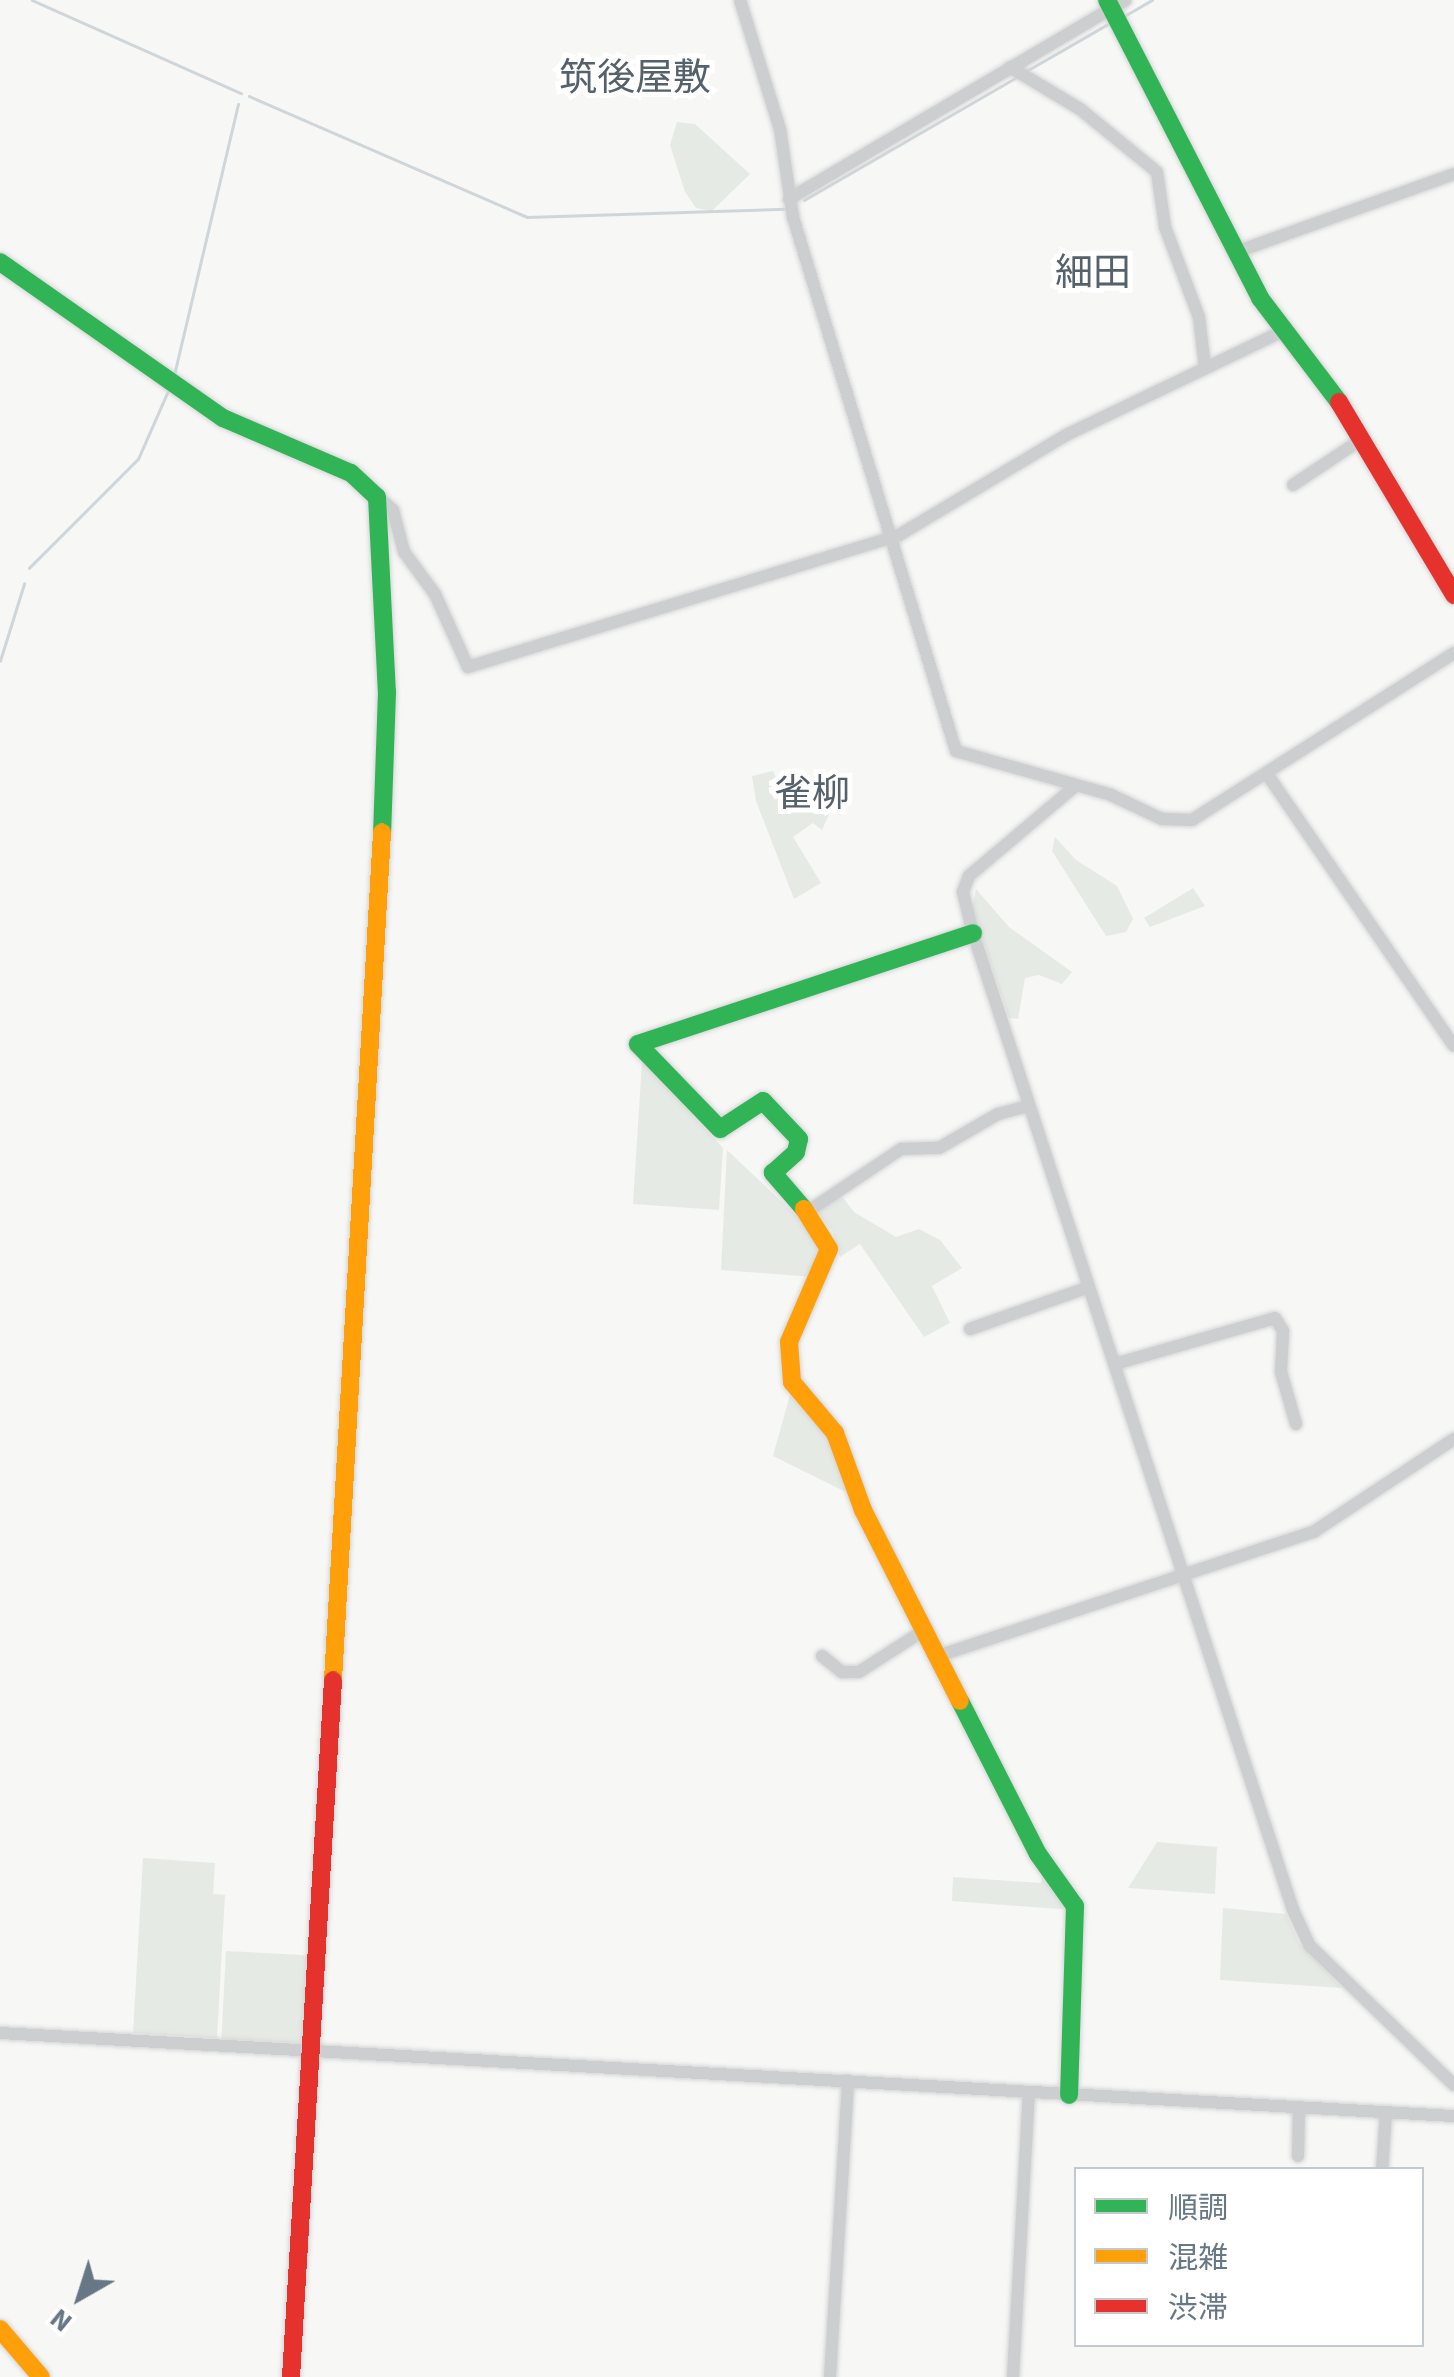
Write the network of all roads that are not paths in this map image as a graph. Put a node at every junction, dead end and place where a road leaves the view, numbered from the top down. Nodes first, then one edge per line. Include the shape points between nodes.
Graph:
1 (740, 0) edge
2 (1115, 3) edge
3 (1014, 71) junction
4 (1454, 174) edge
5 (788, 199) junction
6 (1239, 251) junction
7 (0, 262) edge
8 (1284, 331) junction
9 (1205, 368) junction
10 (1362, 439) junction
11 (1292, 485) dead end
12 (378, 497) junction
13 (890, 539) junction
14 (1454, 595) edge
15 (1454, 654) edge
16 (1269, 777) junction
17 (1074, 788) junction
18 (973, 933) junction
19 (1454, 1046) edge
20 (1028, 1106) junction
21 (807, 1212) junction
22 (1089, 1287) junction
23 (970, 1329) dead end
24 (1114, 1364) junction
25 (1296, 1424) dead end
26 (1454, 1439) edge
27 (1184, 1574) junction
28 (926, 1628) junction
29 (822, 1656) dead end
30 (941, 1656) junction
31 (0, 2034) edge
32 (312, 2052) junction
33 (848, 2081) junction
34 (1454, 2085) edge
35 (1028, 2094) junction
36 (1069, 2095) junction
37 (1299, 2108) junction
38 (1386, 2113) junction
39 (1454, 2116) edge
40 (1298, 2156) dead end
41 (1382, 2167) edge
42 (0, 2329) edge
43 (41, 2377) edge
44 (291, 2377) edge
45 (830, 2377) edge
46 (1013, 2377) edge

1 - 5 street via 780,129
2 - 3 street
2 - 6 street
3 - 5 street
3 - 9 street via 1080,109 1157,172 1165,227 1199,316
4 - 6 street
5 - 13 street
6 - 8 street
7 - 12 street via 222,418 315,452
8 - 9 street
8 - 10 street
9 - 13 street via 1066,436
10 - 11 street
10 - 14 street
12 - 13 street via 394,510 404,552 435,594 468,667
12 - 32 street via 386,673 379,925
13 - 17 street via 956,751
15 - 16 street
16 - 17 street via 1192,820 1162,819 1111,794
16 - 19 street
17 - 18 street via 969,876 963,892
18 - 20 street
18 - 21 street via 638,1044 720,1129 758,1102 774,1108 799,1147 774,1173
20 - 21 street via 998,1114 939,1148 901,1149
20 - 22 street
21 - 28 street via 824,1232 828,1258 789,1342 792,1382 835,1433 863,1510
22 - 23 street
22 - 24 street
24 - 25 street via 1276,1318 1281,1372
24 - 27 street
26 - 27 street via 1315,1531
27 - 30 street
27 - 34 street via 1310,1946
28 - 29 street via 860,1672 842,1672
28 - 30 street
30 - 36 street via 1038,1854 1075,1906
31 - 32 street
32 - 33 street
32 - 44 street
33 - 35 street
33 - 45 street
35 - 36 street
35 - 46 street
36 - 37 street
37 - 38 street
37 - 40 street
38 - 39 street
38 - 41 street
42 - 43 street

